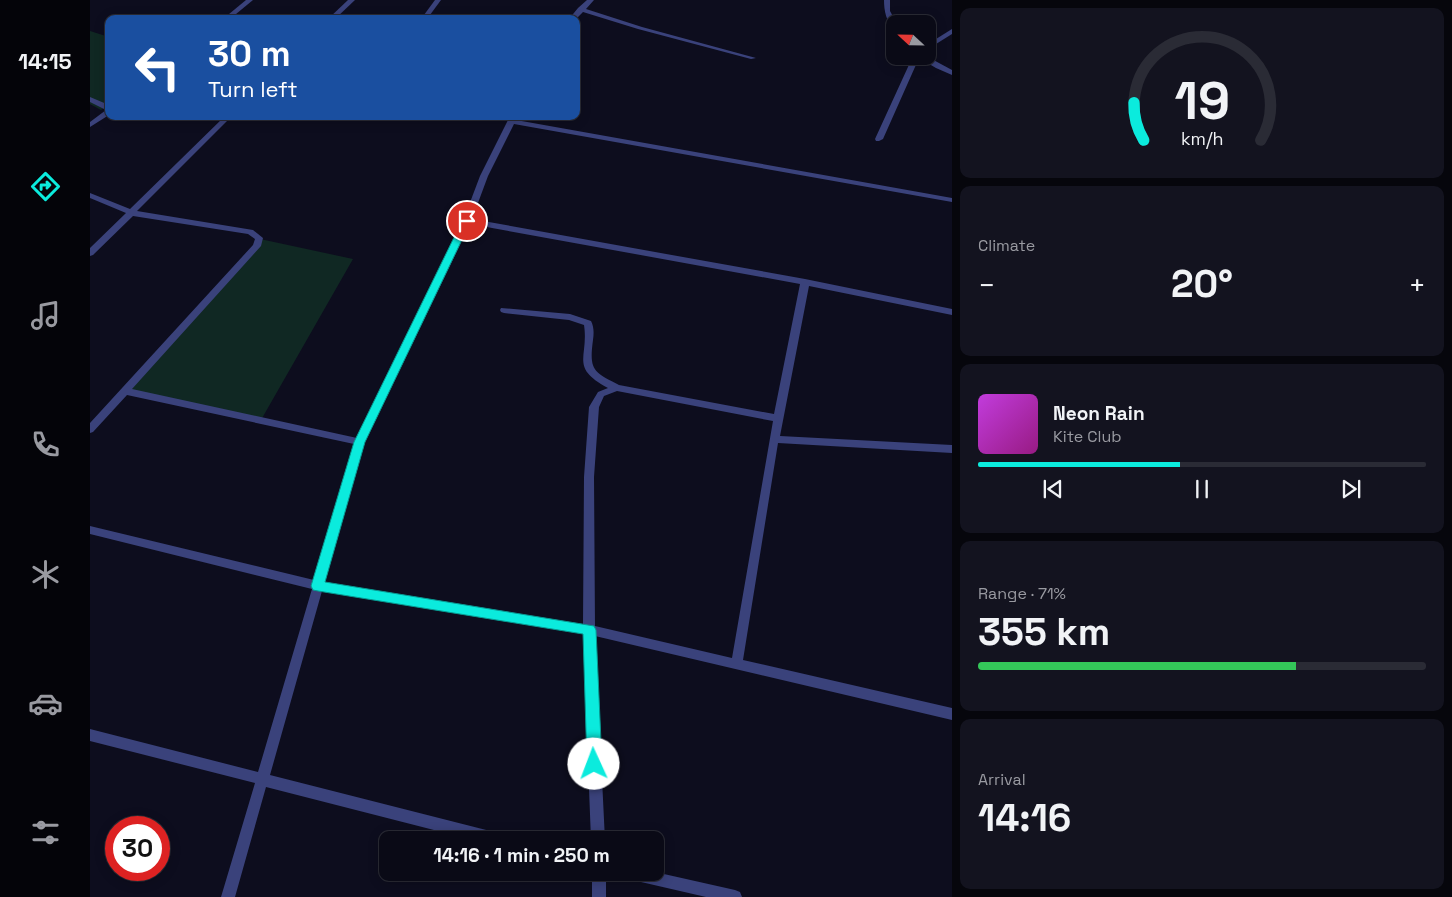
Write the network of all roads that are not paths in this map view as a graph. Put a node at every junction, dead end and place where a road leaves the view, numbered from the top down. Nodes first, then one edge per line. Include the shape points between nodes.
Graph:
1 (250, 0) edge
2 (352, 0) edge
3 (438, 0) edge
4 (591, 0) edge
5 (887, 0) edge
6 (580, 9) junction
7 (231, 15) edge
8 (335, 15) edge
9 (427, 15) edge
10 (575, 15) edge
11 (889, 15) edge
12 (952, 31) edge
13 (936, 42) edge
14 (753, 58) dead end
15 (912, 65) edge
16 (935, 65) edge
17 (952, 73) edge
18 (90, 99) edge
19 (105, 107) edge
20 (105, 112) edge
21 (225, 120) edge
22 (512, 120) edge
23 (524, 120) edge
24 (90, 125) edge
25 (879, 139) dead end
26 (90, 195) edge
27 (952, 200) edge
28 (132, 212) junction
29 (467, 221) junction
30 (90, 252) edge
31 (805, 282) junction
32 (504, 310) dead end
33 (952, 312) edge
34 (617, 388) junction
35 (126, 391) junction
36 (778, 418) junction
37 (90, 430) edge
38 (774, 439) junction
39 (360, 442) junction
40 (952, 449) edge
41 (90, 530) edge
42 (318, 586) junction
43 (589, 630) junction
44 (737, 663) junction
45 (952, 714) edge
46 (90, 735) edge
47 (263, 779) junction
48 (463, 831) edge
49 (598, 831) edge
50 (664, 880) edge
51 (599, 881) edge
52 (228, 897) edge
53 (599, 897) edge
54 (735, 897) edge

1 - 7 street
2 - 8 street
3 - 9 street
4 - 6 street
5 - 11 street
6 - 10 street
6 - 14 street
12 - 13 street
15 - 25 street
16 - 17 street
18 - 19 street
20 - 24 street
21 - 28 street
22 - 29 street via 484,176
23 - 27 street
26 - 28 street
28 - 30 street
28 - 35 street via 250,232 259,238 257,246
29 - 31 street
29 - 39 street
31 - 33 street
31 - 36 street
32 - 34 street via 570,316 588,323 585,359 588,369
34 - 36 street
34 - 43 street via 601,394 594,407 589,477
35 - 37 street
35 - 39 street
36 - 38 street
38 - 40 street
38 - 44 street
39 - 42 street
41 - 42 street
42 - 43 street
42 - 47 street
43 - 44 street
43 - 49 street
44 - 45 street
46 - 47 street
47 - 48 street
47 - 52 street
50 - 54 street
51 - 53 street

